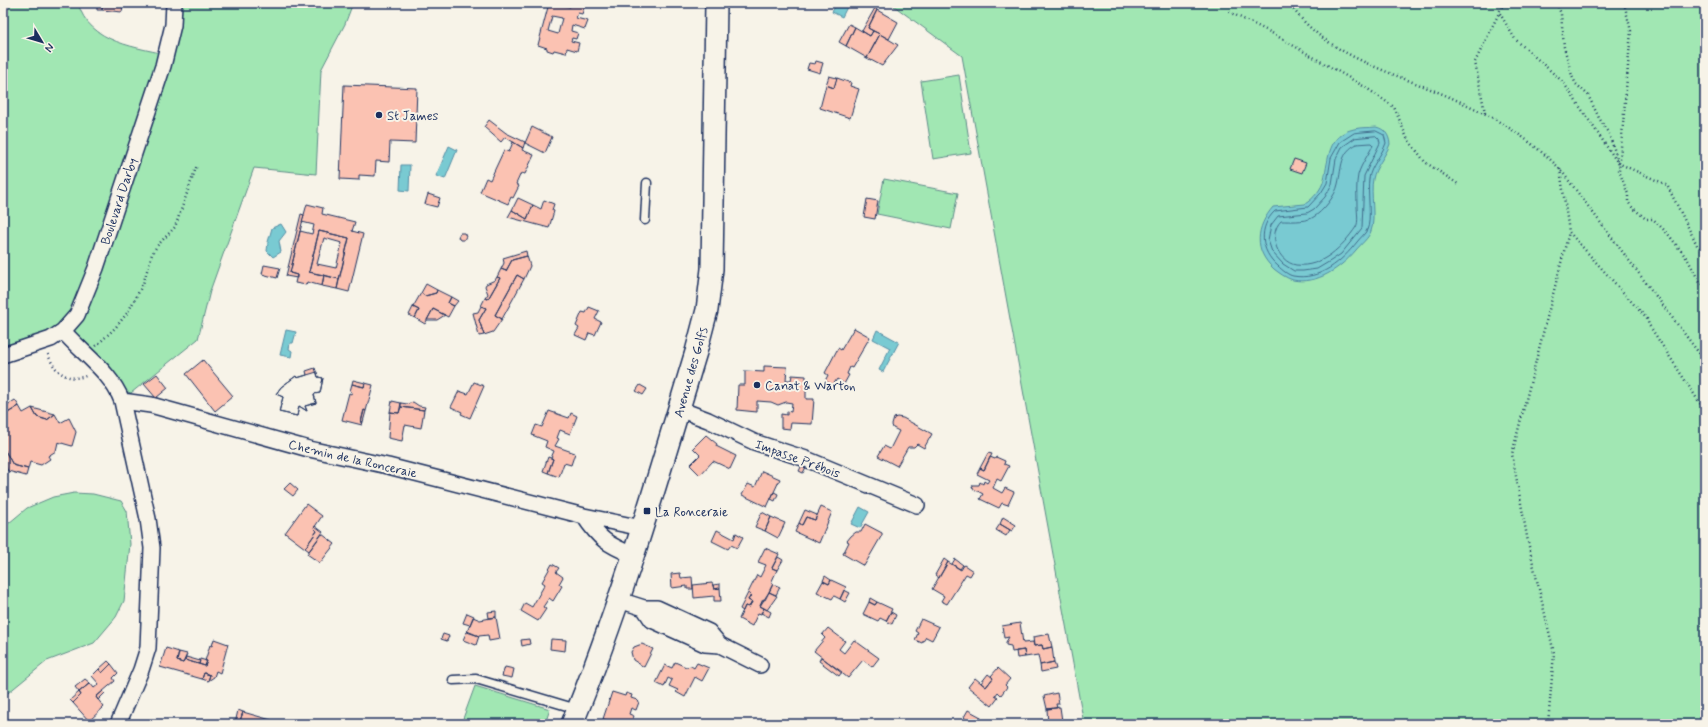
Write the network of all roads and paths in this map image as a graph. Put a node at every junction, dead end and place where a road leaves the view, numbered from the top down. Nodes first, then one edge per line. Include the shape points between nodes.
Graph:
1 (174, 3) edge
2 (716, 3) edge
3 (1289, 3) edge
4 (1504, 3) edge
5 (1557, 3) edge
6 (1624, 3) edge
7 (1229, 12) dead end
8 (1499, 12) junction
9 (1485, 113) junction
10 (1618, 163) junction
11 (197, 165) dead end
12 (1560, 169) junction
13 (647, 183) dead end
14 (1458, 184) dead end
15 (644, 220) dead end
16 (1569, 232) junction
17 (1705, 252) edge
18 (1705, 285) edge
19 (63, 331) junction
20 (42, 341) junction
21 (95, 347) dead end
22 (3, 355) edge
23 (1705, 361) edge
24 (90, 369) dead end
25 (122, 400) junction
26 (679, 409) junction
27 (1705, 411) edge
28 (917, 505) dead end
29 (584, 516) junction
30 (642, 528) junction
31 (633, 554) junction
32 (619, 600) junction
33 (760, 665) dead end
34 (453, 680) dead end
35 (576, 719) edge
36 (118, 724) edge
37 (1548, 724) edge

1 - 19 street, Boulevard Darby via 173,26 163,66 96,268 77,315
2 - 26 main road, Avenue des Golfs via 712,269 707,310
3 - 9 path via 1315,32 1338,49
4 - 8 path
5 - 10 path via 1572,76 1576,84 1588,95 1609,134
6 - 10 path via 1631,31
7 - 14 path via 1270,32 1394,107 1407,138 1425,162
8 - 9 path via 1475,62
8 - 10 path via 1515,39 1563,82
9 - 12 path via 1530,141
10 - 17 path via 1667,185 1698,247
10 - 18 path via 1628,202 1646,219 1653,219 1668,234 1688,260 1700,283
11 - 21 path via 175,227 152,254 143,284 128,312
12 - 16 path
12 - 23 path
13 - 15 lane
16 - 27 path via 1647,319
16 - 37 path via 1512,454 1528,542 1554,653
19 - 20 street, Boulevard Darby
19 - 25 street via 111,380
20 - 22 street, Boulevard Darby
20 - 24 path via 49,359 66,376 74,379 88,376
25 - 29 street, Chemin de la Ronceraie via 151,405 309,449 388,466
25 - 36 street via 152,548 148,648
26 - 28 street, Impasse Prébois via 754,442 806,459
26 - 30 main road, Avenue des Golfs
29 - 30 street, Chemin de la Ronceraie
29 - 31 street via 595,533 614,548
30 - 31 main road, Avenue des Golfs
31 - 32 main road, Avenue des Golfs
32 - 33 street via 644,608 652,620 705,644 720,645
32 - 35 main road, Avenue des Golfs
34 - 35 lane via 476,679

